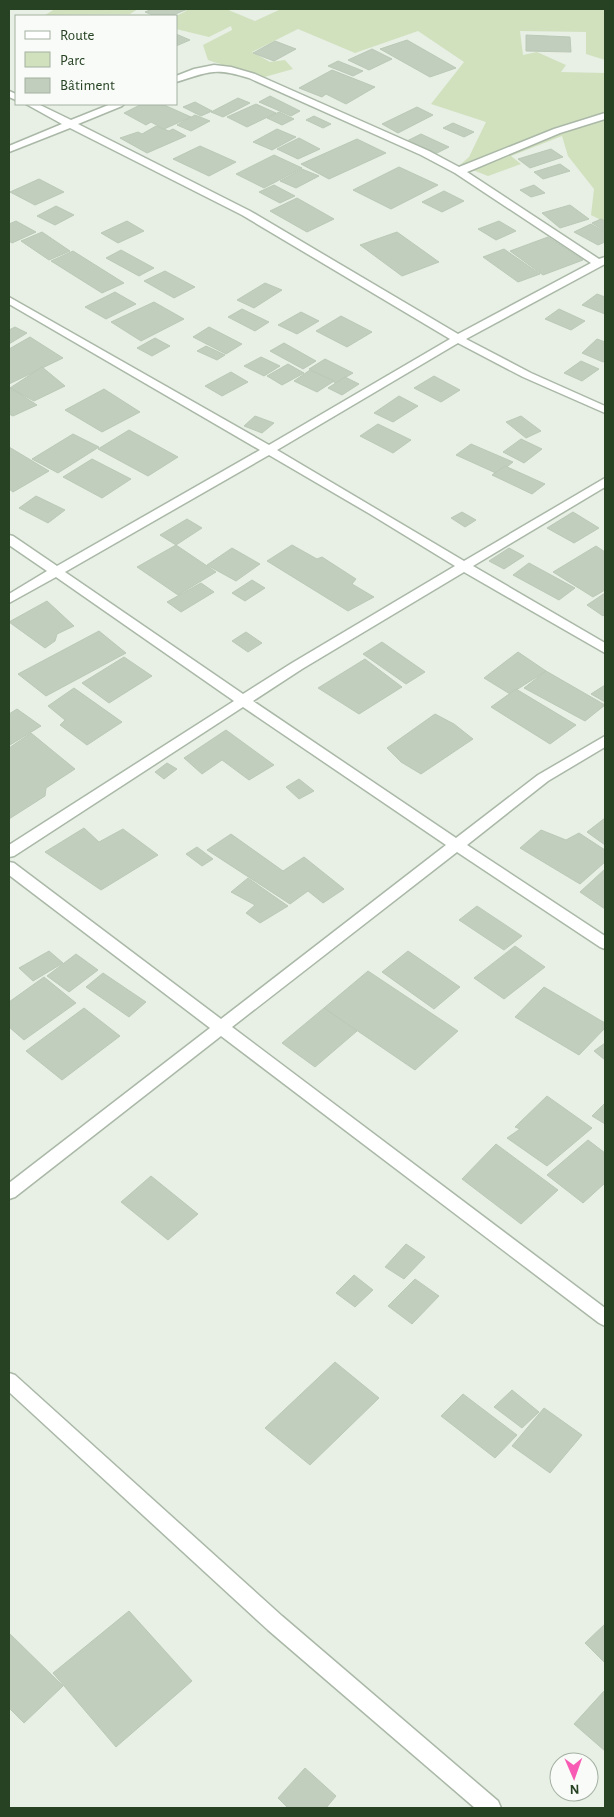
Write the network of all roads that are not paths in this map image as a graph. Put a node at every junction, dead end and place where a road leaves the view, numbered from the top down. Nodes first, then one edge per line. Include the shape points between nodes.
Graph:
1 (178, 78) edge
2 (32, 105) edge
3 (117, 105) edge
4 (605, 116) edge
5 (73, 124) junction
6 (9, 150) edge
7 (459, 171) junction
8 (602, 262) edge
9 (9, 300) edge
10 (458, 339) junction
11 (605, 410) edge
12 (268, 449) junction
13 (605, 482) edge
14 (9, 539) edge
15 (465, 567) junction
16 (56, 570) junction
17 (9, 599) edge
18 (605, 649) edge
19 (242, 700) junction
20 (605, 741) edge
21 (458, 845) junction
22 (9, 852) edge
23 (9, 867) edge
24 (605, 942) edge
25 (223, 1027) junction
26 (9, 1192) edge
27 (605, 1318) edge
28 (9, 1381) edge
29 (491, 1808) edge

1 - 7 street via 197,70 224,67 252,76
2 - 5 street
3 - 5 street
4 - 7 street via 557,130
5 - 6 street
5 - 10 street via 246,213
7 - 8 street
8 - 10 street
9 - 12 street
10 - 11 street
10 - 12 street
12 - 15 street
12 - 16 street
13 - 15 street
14 - 16 street
15 - 18 street
15 - 19 street
16 - 17 street
16 - 19 street
19 - 21 street
19 - 22 street
20 - 21 street via 543,778
21 - 24 street
21 - 25 street
23 - 25 street
25 - 26 street
25 - 27 street
28 - 29 street via 275,1624

